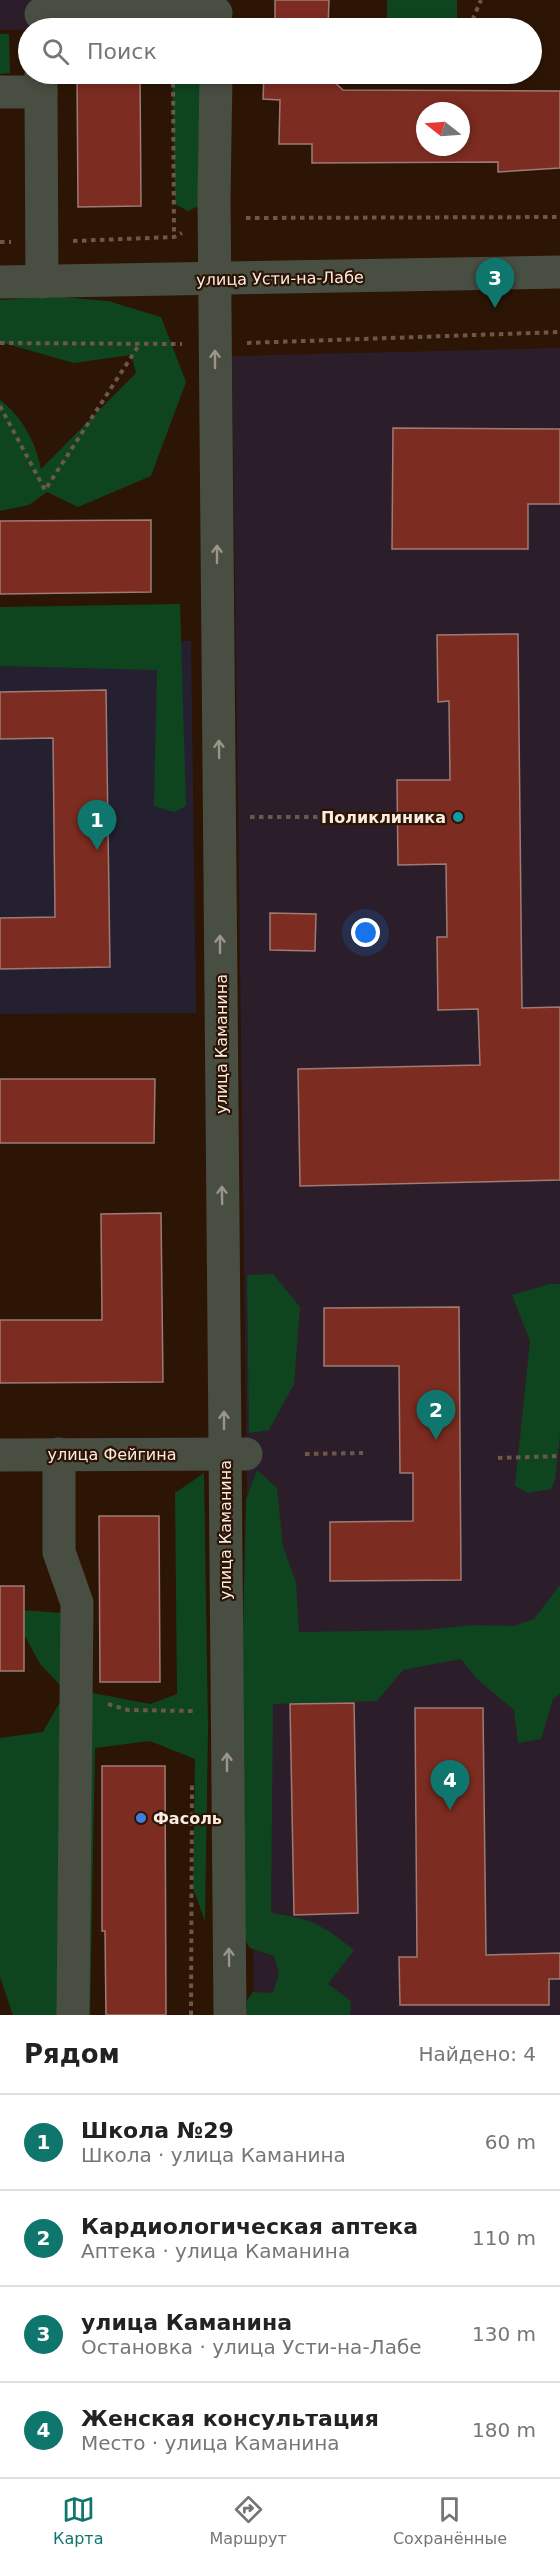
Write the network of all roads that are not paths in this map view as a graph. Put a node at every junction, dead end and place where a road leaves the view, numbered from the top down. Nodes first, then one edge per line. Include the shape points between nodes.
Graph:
1 (41, 14) edge
2 (216, 14) edge
3 (36, 84) edge
4 (41, 84) edge
5 (216, 84) edge
6 (0, 92) edge
7 (560, 272) edge
8 (215, 279) junction
9 (0, 282) edge
10 (42, 282) junction
11 (59, 1454) junction
12 (235, 1454) junction
13 (0, 1455) edge
14 (73, 2015) edge
15 (230, 2015) edge

1 - 2 street
3 - 6 street
4 - 10 street
5 - 8 street, улица Каманина
7 - 8 street, улица Усти-на-Лабе
8 - 10 street, улица Усти-на-Лабе
12 -> 8 street, улица Каманина via 219,818
9 - 10 street, улица Усти-на-Лабе
11 - 12 street, улица Фейгина
11 - 13 street, улица Фейгина
11 - 14 street via 59,1552 77,1603
15 -> 12 street, улица Каманина

